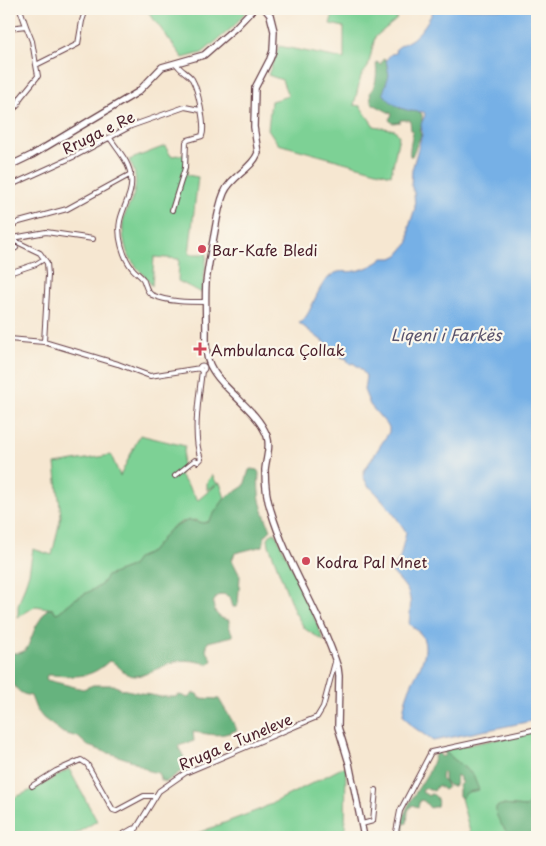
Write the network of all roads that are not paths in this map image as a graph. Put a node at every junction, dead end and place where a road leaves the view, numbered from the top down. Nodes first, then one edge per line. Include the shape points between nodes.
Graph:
1 (20, 9) edge
2 (86, 9) edge
3 (252, 9) edge
4 (265, 9) edge
5 (26, 26) junction
6 (9, 28) edge
7 (176, 63) junction
8 (36, 65) junction
9 (200, 110) junction
10 (9, 112) edge
11 (110, 138) junction
12 (9, 166) edge
13 (131, 174) junction
14 (9, 186) edge
15 (172, 210) dead end
16 (9, 227) edge
17 (11, 238) edge
18 (93, 239) dead end
19 (16, 248) dead end
20 (9, 250) edge
21 (44, 260) junction
22 (9, 273) edge
23 (205, 302) junction
24 (9, 339) edge
25 (44, 342) junction
26 (204, 367) junction
27 (175, 476) dead end
28 (9, 495) edge
29 (9, 510) edge
30 (336, 660) junction
31 (537, 729) edge
32 (32, 786) dead end
33 (376, 790) dead end
34 (155, 796) junction
35 (362, 824) junction
36 (137, 828) junction
37 (118, 837) edge
38 (131, 837) edge
39 (364, 837) edge
40 (395, 837) edge

1 - 5 street
2 - 8 street via 78,44
3 - 7 street via 204,55
4 - 23 street via 274,31 273,51 255,88 254,127 258,153 250,165 230,182 224,193 209,264
5 - 6 street
5 - 8 street
7 - 9 street via 193,81
7 - 12 street via 159,70 134,95
8 - 10 street via 38,76
9 - 11 street, Rruga e Re via 185,107 131,126
9 - 15 street via 203,135 186,142 185,168
11 - 13 street
11 - 14 street, Rruga e Re
13 - 16 street via 68,208
13 - 23 street via 131,190 120,226 122,246 128,261 152,295
17 - 18 street via 46,232
17 - 21 street via 40,253
19 - 20 street
21 - 22 street
21 - 25 street via 48,274
23 - 26 street
24 - 25 street
25 - 26 street via 150,376
26 - 27 street via 198,405 200,460 195,460
26 - 30 street via 224,383 259,421 267,435 266,493 271,512
28 - 29 street
30 - 34 street, Rruga e Tuneleve via 317,717 185,774
30 - 35 street via 339,676 338,727 350,763
31 - 40 street via 431,752 400,811
32 - 34 street via 81,760 87,764 113,810 144,796
33 - 35 street via 373,821
34 - 36 street, Rruga e Tuneleve
35 - 39 street
36 - 37 street
36 - 38 street, Rruga e Tuneleve

